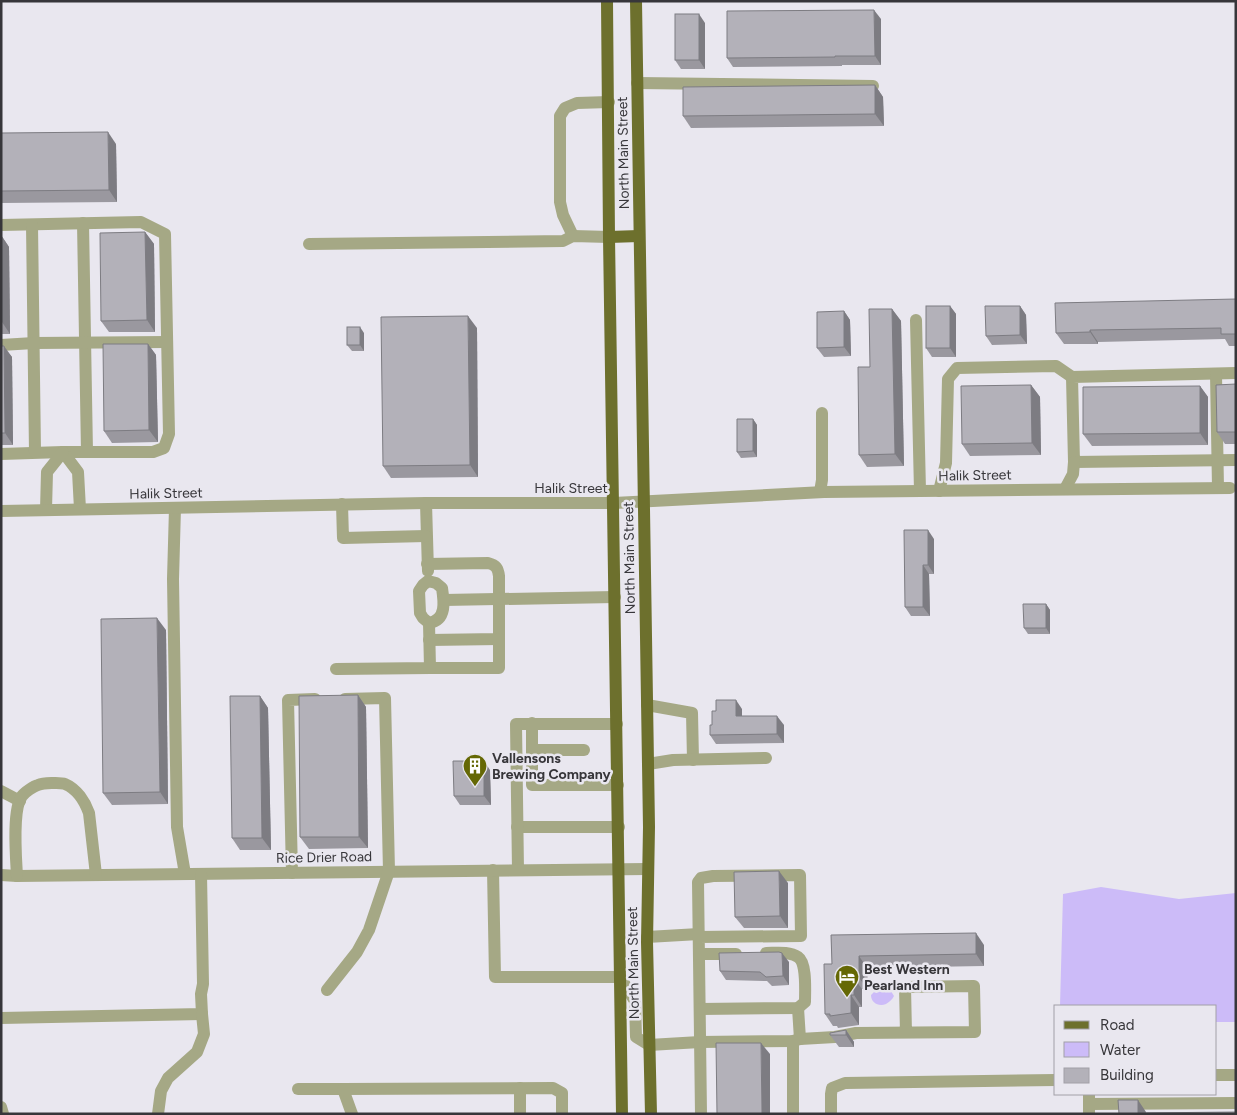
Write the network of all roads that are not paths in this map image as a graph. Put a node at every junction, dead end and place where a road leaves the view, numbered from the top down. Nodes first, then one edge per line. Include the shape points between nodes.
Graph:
1 (607, 1) edge
2 (636, 1) edge
3 (637, 83) junction
4 (873, 86) edge
5 (608, 102) junction
6 (83, 224) junction
7 (1, 225) edge
8 (32, 225) junction
9 (573, 236) junction
10 (639, 236) junction
11 (609, 237) junction
12 (309, 244) dead end
13 (916, 320) dead end
14 (167, 342) junction
15 (34, 343) junction
16 (85, 343) junction
17 (1, 344) edge
18 (1236, 373) edge
19 (1216, 374) junction
20 (1072, 377) junction
21 (822, 413) dead end
22 (35, 452) junction
23 (63, 452) junction
24 (88, 452) junction
25 (1, 454) edge
26 (1217, 460) junction
27 (1236, 460) edge
28 (1074, 462) junction
29 (1065, 489) junction
30 (920, 491) junction
31 (939, 491) junction
32 (820, 492) junction
33 (644, 501) junction
34 (426, 503) junction
35 (614, 503) junction
36 (342, 504) junction
37 (175, 508) junction
38 (80, 509) junction
39 (46, 510) junction
40 (1, 511) edge
41 (426, 536) junction
42 (427, 564) junction
43 (428, 581) junction
44 (615, 597) junction
45 (499, 599) junction
46 (444, 600) junction
47 (429, 623) junction
48 (499, 639) junction
49 (429, 640) junction
50 (430, 668) junction
51 (336, 669) dead end
52 (647, 705) junction
53 (532, 723) junction
54 (617, 724) junction
55 (532, 750) junction
56 (584, 750) dead end
57 (766, 758) dead end
58 (694, 760) junction
59 (648, 764) junction
60 (618, 785) junction
61 (1, 791) edge
62 (20, 801) junction
63 (517, 827) junction
64 (618, 827) junction
65 (647, 869) junction
66 (493, 870) junction
67 (518, 870) junction
68 (619, 870) junction
69 (389, 871) junction
70 (292, 873) junction
71 (185, 874) junction
72 (201, 874) junction
73 (1, 875) edge
74 (96, 875) junction
75 (17, 876) junction
76 (699, 935) junction
77 (647, 936) junction
78 (699, 954) junction
79 (620, 977) junction
80 (327, 990) dead end
81 (798, 1008) junction
82 (700, 1009) junction
83 (202, 1014) junction
84 (1, 1018) edge
85 (906, 1033) junction
86 (796, 1040) junction
87 (700, 1042) junction
88 (649, 1045) junction
89 (1217, 1075) edge
90 (1236, 1075) edge
91 (1054, 1080) edge
92 (520, 1088) junction
93 (298, 1089) dead end
94 (343, 1089) junction
95 (1236, 1103) edge
96 (1089, 1104) edge
97 (1, 1107) edge
98 (3, 1114) edge
99 (158, 1114) edge
100 (352, 1114) edge
101 (520, 1114) edge
102 (562, 1114) edge
103 (622, 1114) edge
104 (651, 1114) edge
105 (701, 1114) edge
106 (793, 1114) edge
107 (831, 1114) edge

1 - 5 main road, North Main Street
2 - 3 main road, North Main Street
3 - 4 street
3 - 10 main road, North Main Street
5 - 9 street via 576,103 560,116 560,202 562,216
5 - 11 main road, North Main Street
6 - 8 street
6 - 14 street via 141,222 165,234
6 - 16 street
7 - 8 street
8 - 15 street
9 - 11 street
9 - 12 street via 563,241
10 - 11 main road
10 - 33 main road, North Main Street
11 - 35 main road, North Main Street
13 - 30 street
14 - 16 street
14 - 24 street via 169,434 164,448 153,452
15 - 16 street
15 - 17 street
15 - 22 street
16 - 24 street
18 - 19 street
19 - 20 street
19 - 26 street
20 - 28 street
20 - 31 street via 1056,366 957,368 948,379 946,462
21 - 32 street
22 - 23 street
22 - 25 street
23 - 24 street
23 - 38 street via 78,472
23 - 39 street via 47,472
26 - 27 street
26 - 28 street
26 - 29 street, Halik Street via 1224,488
28 - 29 street via 1073,474
29 - 31 street, Halik Street
30 - 31 street, Halik Street
30 - 32 street, Halik Street
32 - 33 street, Halik Street
33 - 35 street, Halik Street
33 - 52 main road, North Main Street
34 - 35 street, Halik Street
34 - 36 street, Halik Street
34 - 41 street
35 - 44 main road, North Main Street
36 - 37 street, Halik Street
36 - 41 street via 343,538
37 - 38 street, Halik Street
37 - 71 street via 177,826
38 - 39 street, Halik Street
39 - 40 street, Halik Street
41 - 42 street
42 - 43 street
42 - 45 street via 494,565 498,570
43 - 46 street via 442,588
43 - 47 street via 419,591 420,613
44 - 45 street
44 - 54 main road, North Main Street
45 - 46 street
45 - 48 street
46 - 47 street via 440,618
47 - 49 street
48 - 49 street
48 - 50 street via 499,668
49 - 50 street
50 - 51 street
52 - 58 street via 692,713
52 - 59 main road, North Main Street
53 - 54 street
53 - 55 street
53 - 63 street via 516,724
54 - 60 main road, North Main Street
55 - 56 street
55 - 60 street via 532,786
57 - 58 street
58 - 59 street
59 - 65 main road, North Main Street
60 - 64 main road, North Main Street
61 - 62 street
62 - 74 street via 37,785 64,784 76,792 90,813
62 - 75 street via 17,810
63 - 64 street
63 - 67 street
64 - 68 main road, North Main Street
65 - 68 street, Rice Drier Road
65 - 77 main road, North Main Street
66 - 67 street, Rice Drier Road
66 - 69 street, Rice Drier Road
66 - 79 street via 495,977
67 - 68 street, Rice Drier Road
68 - 79 main road, North Main Street
69 - 70 street, Rice Drier Road
69 - 70 street via 385,698 332,699 288,700
69 - 80 street via 369,930 357,952
70 - 72 street, Rice Drier Road
71 - 72 street, Rice Drier Road
71 - 74 street, Rice Drier Road
72 - 83 street
73 - 75 street, Rice Drier Road
74 - 75 street, Rice Drier Road
76 - 76 street via 801,936 800,875 701,878 698,882
76 - 77 street
76 - 78 street
77 - 88 main road, North Main Street
78 - 81 street via 787,953 798,957 804,965 805,1002
78 - 82 street
79 - 88 street via 636,1001 636,1037
79 - 103 main road, North Main Street
81 - 82 street
81 - 86 street
82 - 87 street
83 - 84 street
83 - 99 street via 204,1034 197,1052 168,1078 162,1090
85 - 85 street via 975,1032 974,986 905,987
85 - 86 street via 856,1033
86 - 87 street
86 - 106 street
87 - 88 street
87 - 105 street
88 - 104 main road, North Main Street
89 - 90 street
91 - 107 street via 845,1083 832,1088
92 - 94 street
92 - 101 street
92 - 102 street via 553,1088 562,1093
93 - 94 street
94 - 100 street
95 - 96 street
97 - 98 street

